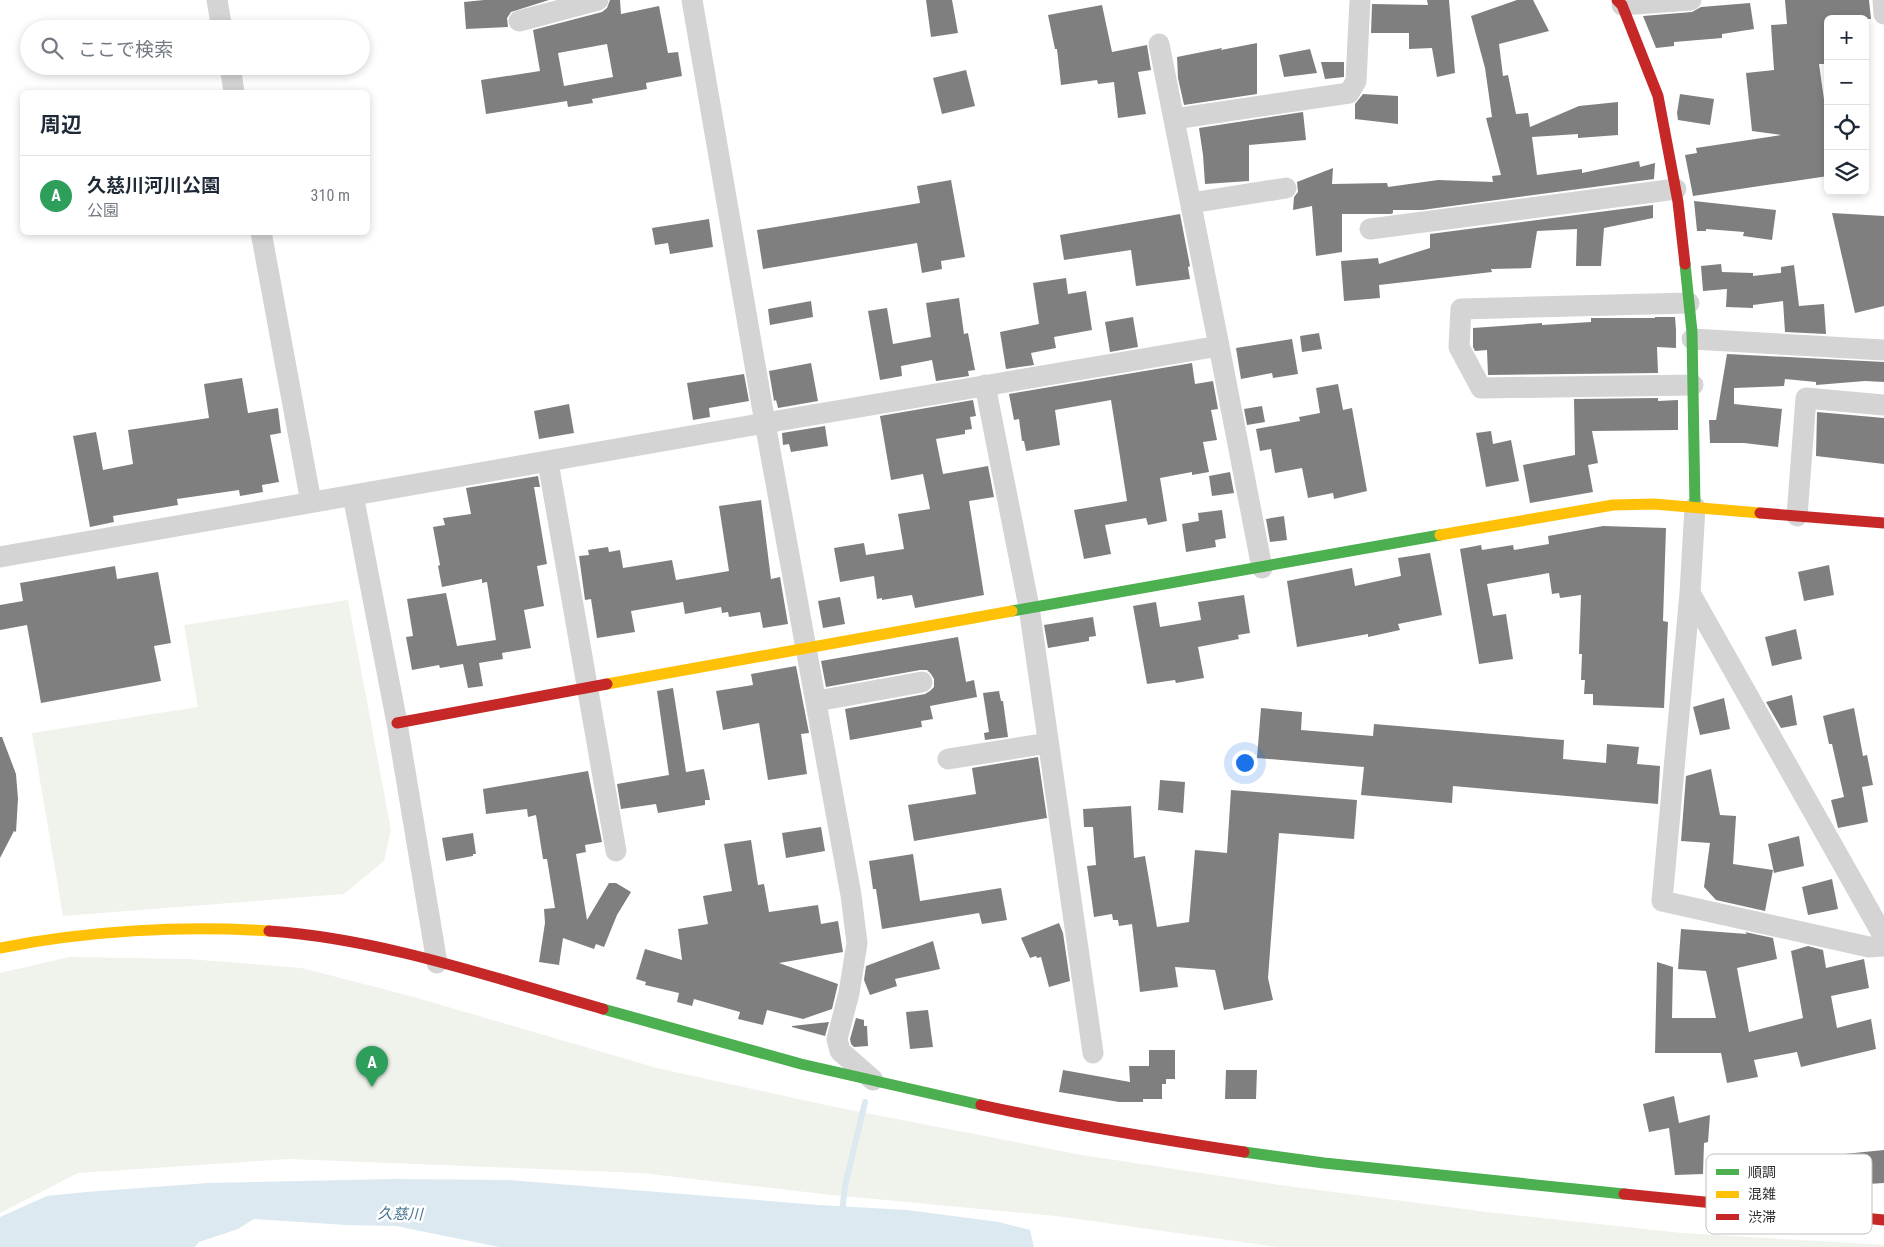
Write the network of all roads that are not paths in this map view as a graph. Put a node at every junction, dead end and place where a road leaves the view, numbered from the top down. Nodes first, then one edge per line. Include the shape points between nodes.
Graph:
1 (217, 0) edge
2 (598, 0) edge
3 (692, 0) edge
4 (1360, 0) edge
5 (1691, 0) edge
6 (1883, 0) edge
7 (1620, 2) edge
8 (1884, 14) edge
9 (220, 20) edge
10 (519, 21) dead end
11 (1159, 44) dead end
12 (231, 75) edge
13 (234, 90) edge
14 (1174, 119) junction
15 (1286, 188) dead end
16 (1676, 190) junction
17 (1190, 203) junction
18 (1370, 229) dead end
19 (262, 235) edge
20 (1689, 303) junction
21 (1692, 339) junction
22 (1219, 346) junction
23 (1884, 350) edge
24 (985, 385) junction
25 (1693, 385) junction
26 (1884, 405) edge
27 (765, 422) junction
28 (548, 462) junction
29 (353, 495) junction
30 (311, 502) junction
31 (1695, 507) junction
32 (1797, 516) junction
33 (1884, 523) edge
34 (0, 557) edge
35 (1262, 568) junction
36 (1690, 593) junction
37 (1028, 607) junction
38 (807, 647) junction
39 (922, 682) dead end
40 (586, 687) junction
41 (817, 701) junction
42 (397, 723) junction
43 (1048, 743) junction
44 (948, 758) dead end
45 (616, 851) dead end
46 (1884, 937) edge
47 (1884, 946) edge
48 (0, 948) edge
49 (437, 963) junction
50 (1093, 1053) dead end
51 (875, 1082) junction
52 (1706, 1202) edge

1 - 9 street
2 - 10 street
3 - 27 street
4 - 14 street via 1356,82 1350,93
5 - 7 street
6 - 8 street
7 - 16 street via 1658,96
11 - 14 street
12 - 13 street
14 - 17 street
15 - 17 street
16 - 18 street
16 - 20 street
17 - 22 street
19 - 30 street
20 - 21 street
20 - 25 street via 1461,309 1459,347 1481,388
21 - 23 street
21 - 25 street
22 - 24 street
22 - 35 street
24 - 27 street
24 - 37 street
25 - 31 street
26 - 32 street via 1806,398
27 - 28 street
27 - 38 street
28 - 29 street
28 - 40 street
29 - 30 street
29 - 42 street
30 - 34 street
31 - 32 street
31 - 35 street via 1612,505
31 - 36 street
32 - 33 street
35 - 37 street
36 - 46 street
36 - 47 street via 1662,901 1869,947
37 - 38 street
37 - 43 street
38 - 40 street
38 - 41 street
39 - 41 street
40 - 42 street
40 - 45 street
41 - 51 street via 857,943 837,1039 840,1051
42 - 49 street
43 - 44 street
43 - 50 street
48 - 49 street via 151,930 235,929 351,941
49 - 51 street
51 - 52 street via 1161,1140 1324,1163

